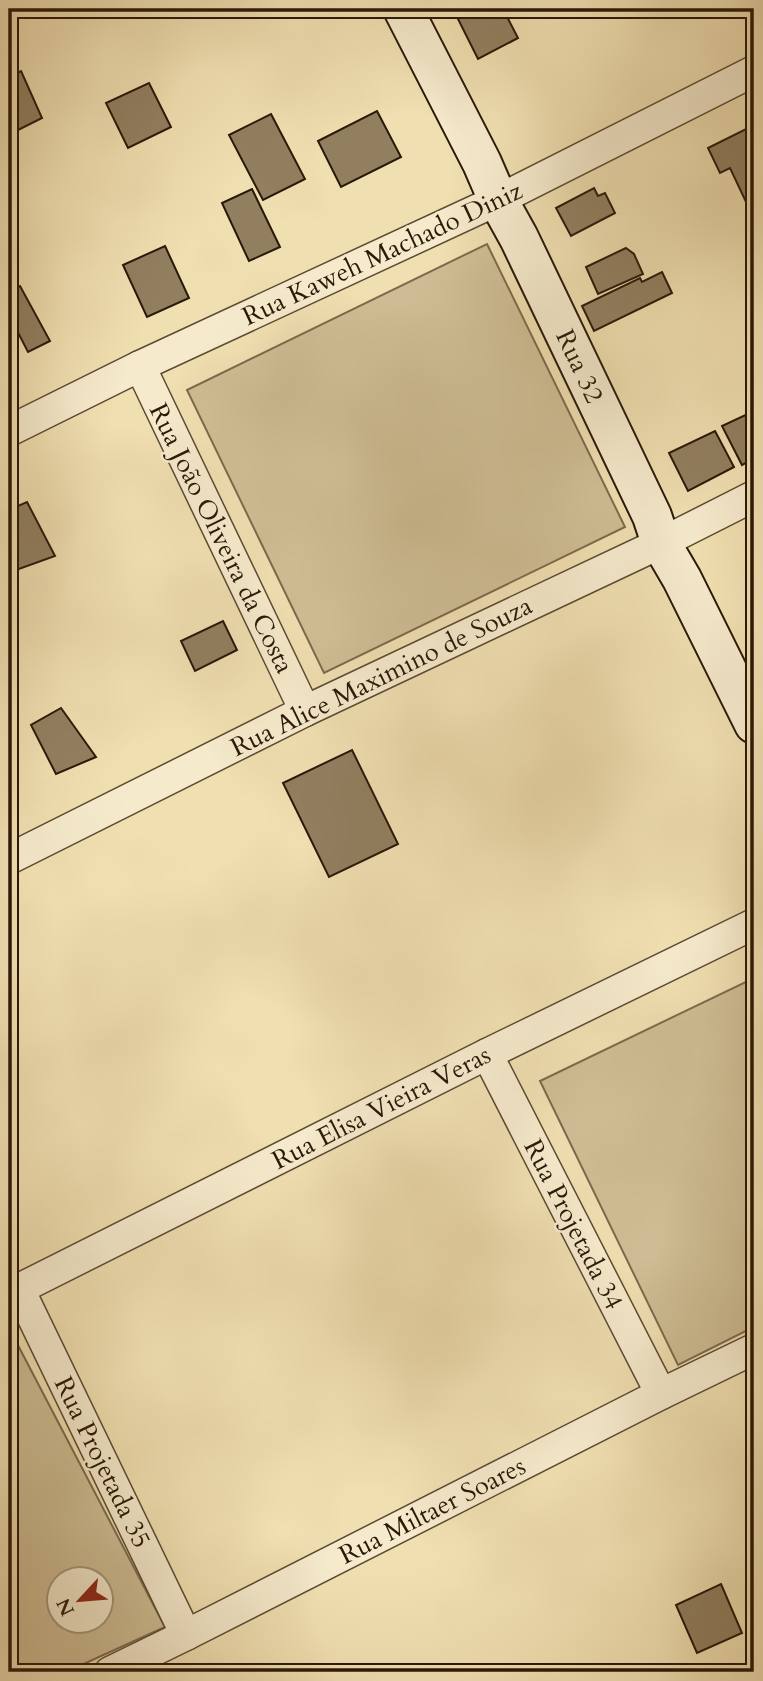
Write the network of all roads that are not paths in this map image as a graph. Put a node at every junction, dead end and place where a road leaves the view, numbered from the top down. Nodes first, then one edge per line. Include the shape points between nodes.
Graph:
1 (403, 9) edge
2 (754, 71) edge
3 (498, 200) junction
4 (140, 366) junction
5 (9, 431) edge
6 (754, 496) edge
7 (661, 543) junction
8 (304, 711) junction
9 (754, 724) edge
10 (9, 859) edge
11 (754, 925) edge
12 (487, 1054) junction
13 (14, 1291) edge
14 (754, 1349) edge
15 (661, 1394) junction
16 (186, 1635) junction
17 (110, 1672) edge

1 - 3 main road, Rua 32
2 - 3 street, Rua Kaweh Machado Diniz
3 - 4 street, Rua Kaweh Machado Diniz
3 - 7 main road, Rua 32
4 - 5 street, Rua Kaweh Machado Diniz
4 - 8 street, Rua João Oliveira da Costa
6 - 7 street, Rua Alice Maximino de Souza
7 - 8 street, Rua Alice Maximino de Souza
7 - 9 main road, Rua 32
8 - 10 street, Rua Alice Maximino de Souza
11 - 12 street, Rua Elisa Vieira Veras
12 - 13 street, Rua Elisa Vieira Veras
12 - 15 street, Rua Projetada 34
13 - 16 street, Rua Projetada 35
14 - 15 street, Rua Miltaer Soares
15 - 16 street, Rua Miltaer Soares
16 - 17 street, Rua Miltaer Soares

